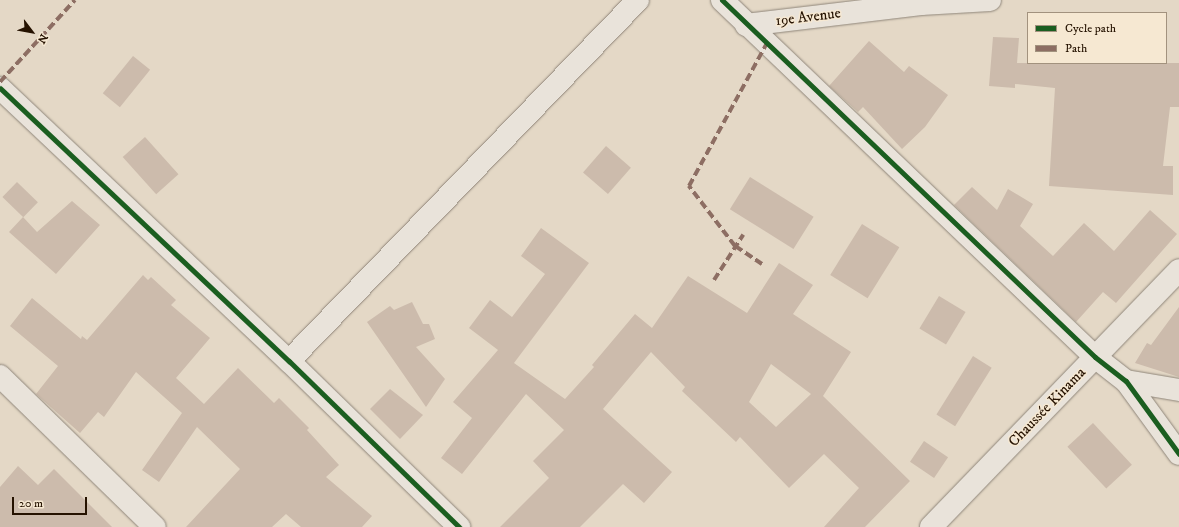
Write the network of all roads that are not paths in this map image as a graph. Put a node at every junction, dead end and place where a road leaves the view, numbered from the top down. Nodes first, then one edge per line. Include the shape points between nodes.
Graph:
1 (638, 0) edge
2 (722, 0) edge
3 (990, 0) edge
4 (746, 25) junction
5 (0, 88) edge
6 (1179, 270) edge
7 (1095, 357) junction
8 (289, 361) junction
9 (0, 376) edge
10 (1126, 381) junction
11 (1179, 390) edge
12 (1179, 454) edge
13 (154, 527) edge
14 (459, 527) edge
15 (931, 527) edge

1 - 8 street
2 - 4 street
3 - 4 street, 19e Avenue via 921,4
4 - 7 street via 977,241
5 - 8 street
6 - 7 street, Chaussée Kinama
7 - 10 street
7 - 15 street, Chaussée Kinama
8 - 14 street
9 - 13 street
10 - 11 street
10 - 12 street

